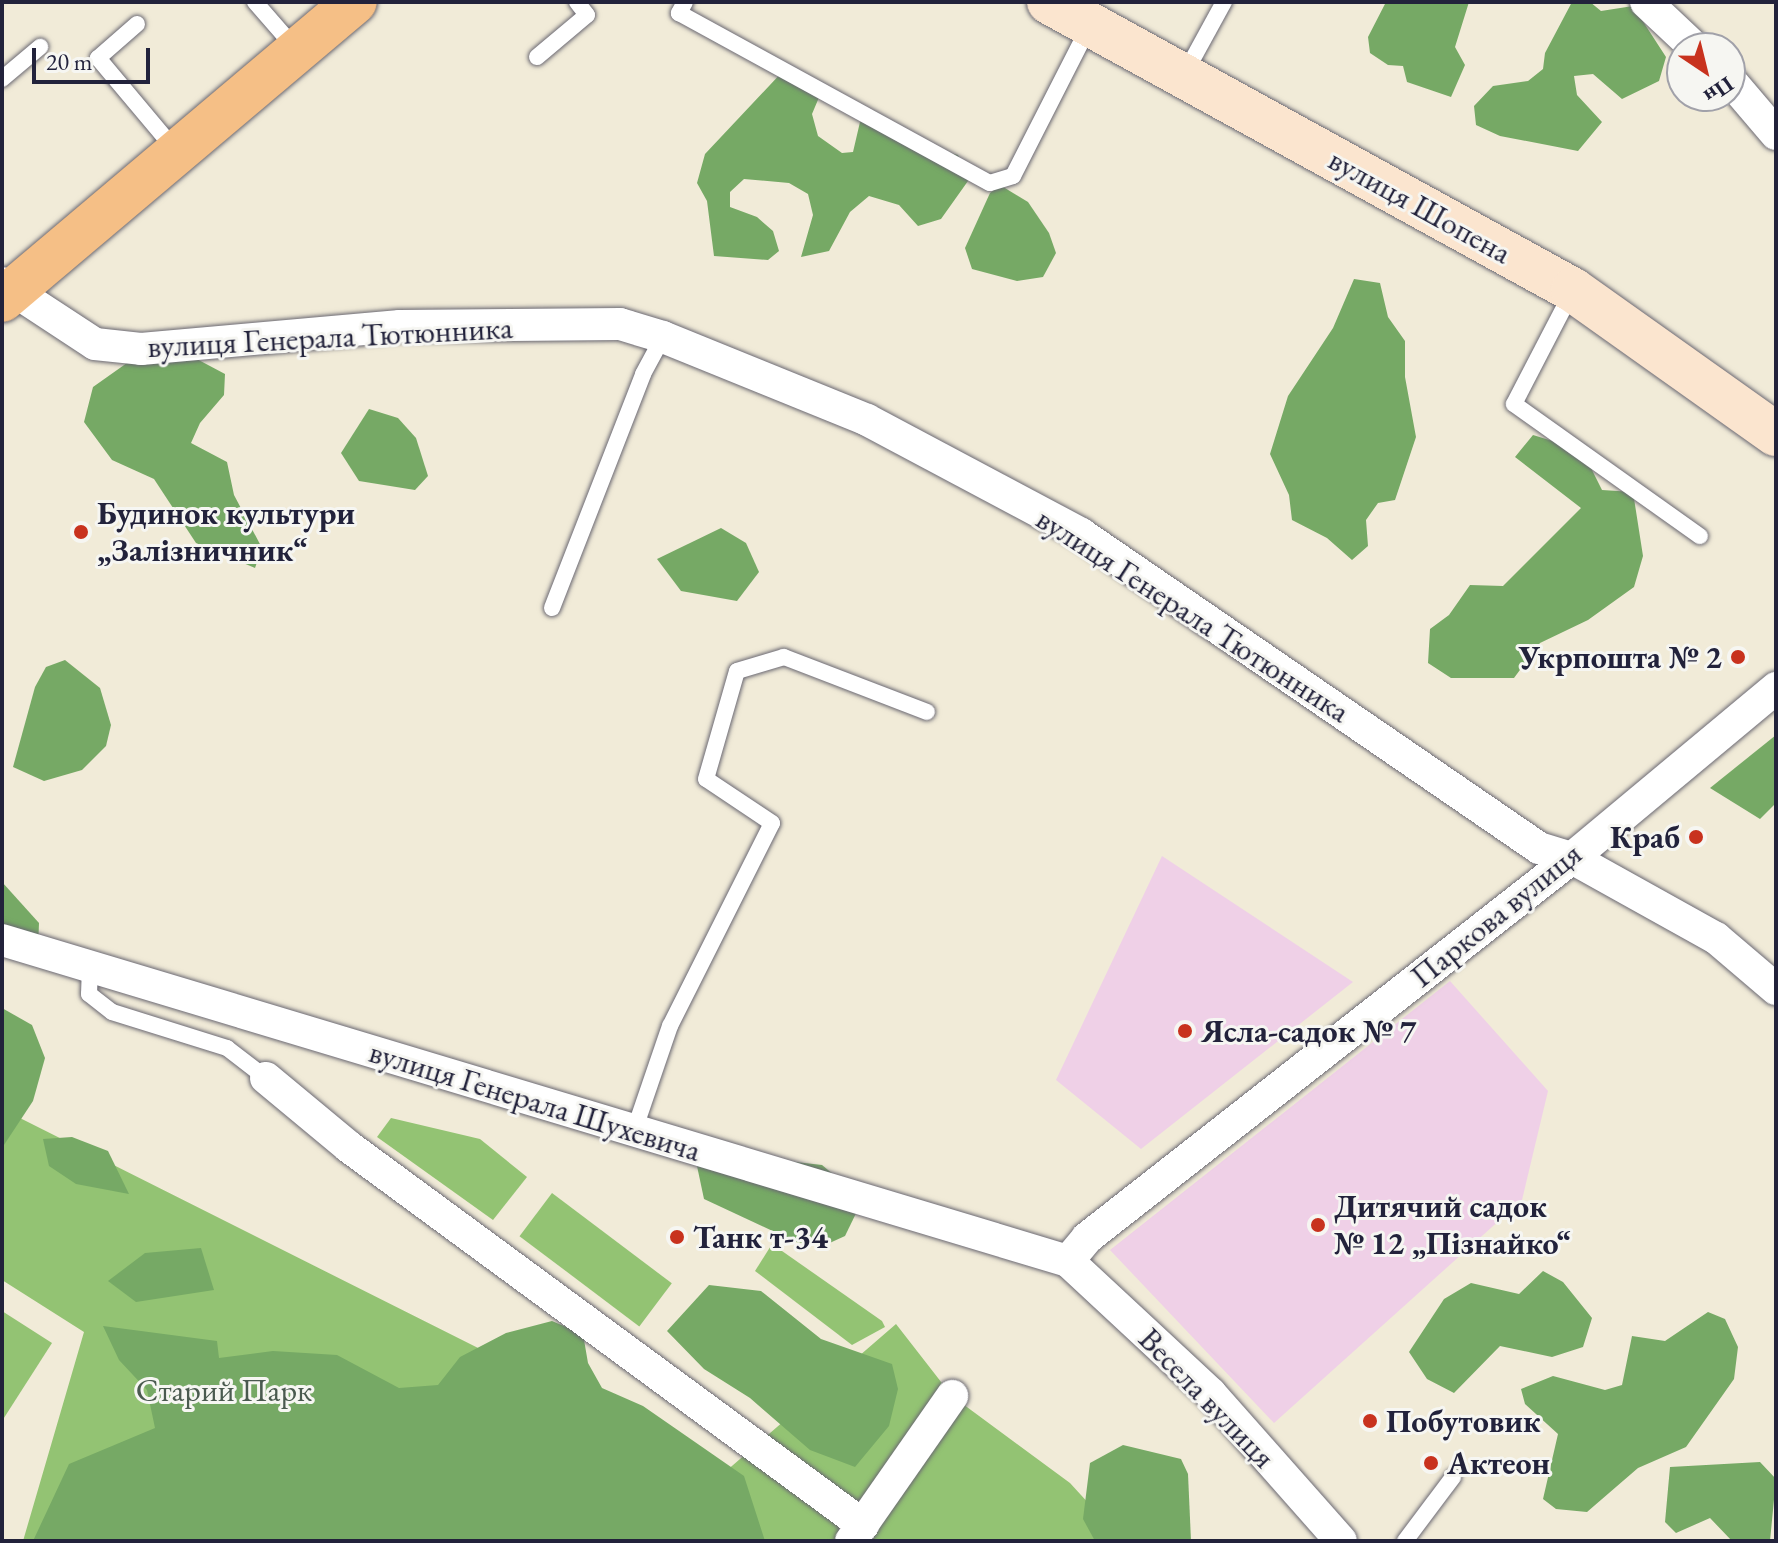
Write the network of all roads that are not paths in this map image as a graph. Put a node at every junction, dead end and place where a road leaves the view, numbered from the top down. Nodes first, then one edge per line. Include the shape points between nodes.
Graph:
1 (255, 2) edge
2 (355, 2) edge
3 (577, 2) edge
4 (685, 2) edge
5 (1049, 2) edge
6 (1224, 2) edge
7 (1646, 2) edge
8 (137, 24) dead end
9 (1090, 25) junction
10 (1678, 32) edge
11 (40, 47) dead end
12 (297, 50) junction
13 (537, 57) dead end
14 (1184, 77) junction
15 (2, 79) edge
16 (1746, 99) edge
17 (1776, 134) edge
18 (177, 152) junction
19 (1573, 290) junction
20 (6, 291) edge
21 (663, 337) junction
22 (1776, 434) edge
23 (1700, 536) dead end
24 (552, 608) dead end
25 (1776, 688) edge
26 (927, 712) dead end
27 (1572, 858) junction
28 (2, 940) edge
29 (90, 966) junction
30 (1776, 989) edge
31 (266, 1078) joint
32 (634, 1131) junction
33 (1068, 1261) junction
34 (952, 1396) dead end
35 (1453, 1477) dead end
36 (857, 1533) edge
37 (1341, 1541) edge
38 (1405, 1541) edge

1 - 12 lane
2 - 12 main road
3 - 13 lane via 587,15
4 - 9 lane via 679,13 990,183 1013,176
5 - 9 main road, вулиця Шопена
6 - 14 lane
7 - 10 street
8 - 18 lane via 98,58
9 - 14 main road, вулиця Шопена
11 - 15 lane
12 - 18 main road
14 - 19 main road, вулиця Шопена
16 - 17 street
18 - 20 main road
19 - 22 main road, вулиця Шопена
19 - 23 lane via 1514,404
20 - 21 street, вулиця Генерала Тютюнника via 95,344 201,348 400,326 620,324
21 - 24 lane via 643,374
21 - 27 street, вулиця Генерала Тютюнника via 867,420 1081,534 1539,848
25 - 27 street, Паркова вулиця
26 - 32 lane via 784,657 737,671 706,779 772,823 670,1026
27 - 30 street, вулиця Генерала Тютюнника via 1716,938
27 - 33 street, Паркова вулиця via 1087,1238
28 - 29 street, вулиця Генерала Шухевича
29 - 31 lane via 89,994 112,1012 227,1048
29 - 32 street, вулиця Генерала Шухевича
31 - 36 street via 349,1147
32 - 33 street, вулиця Генерала Шухевича
33 - 37 street, Весела вулиця via 1211,1394
34 - 36 street
35 - 38 lane

